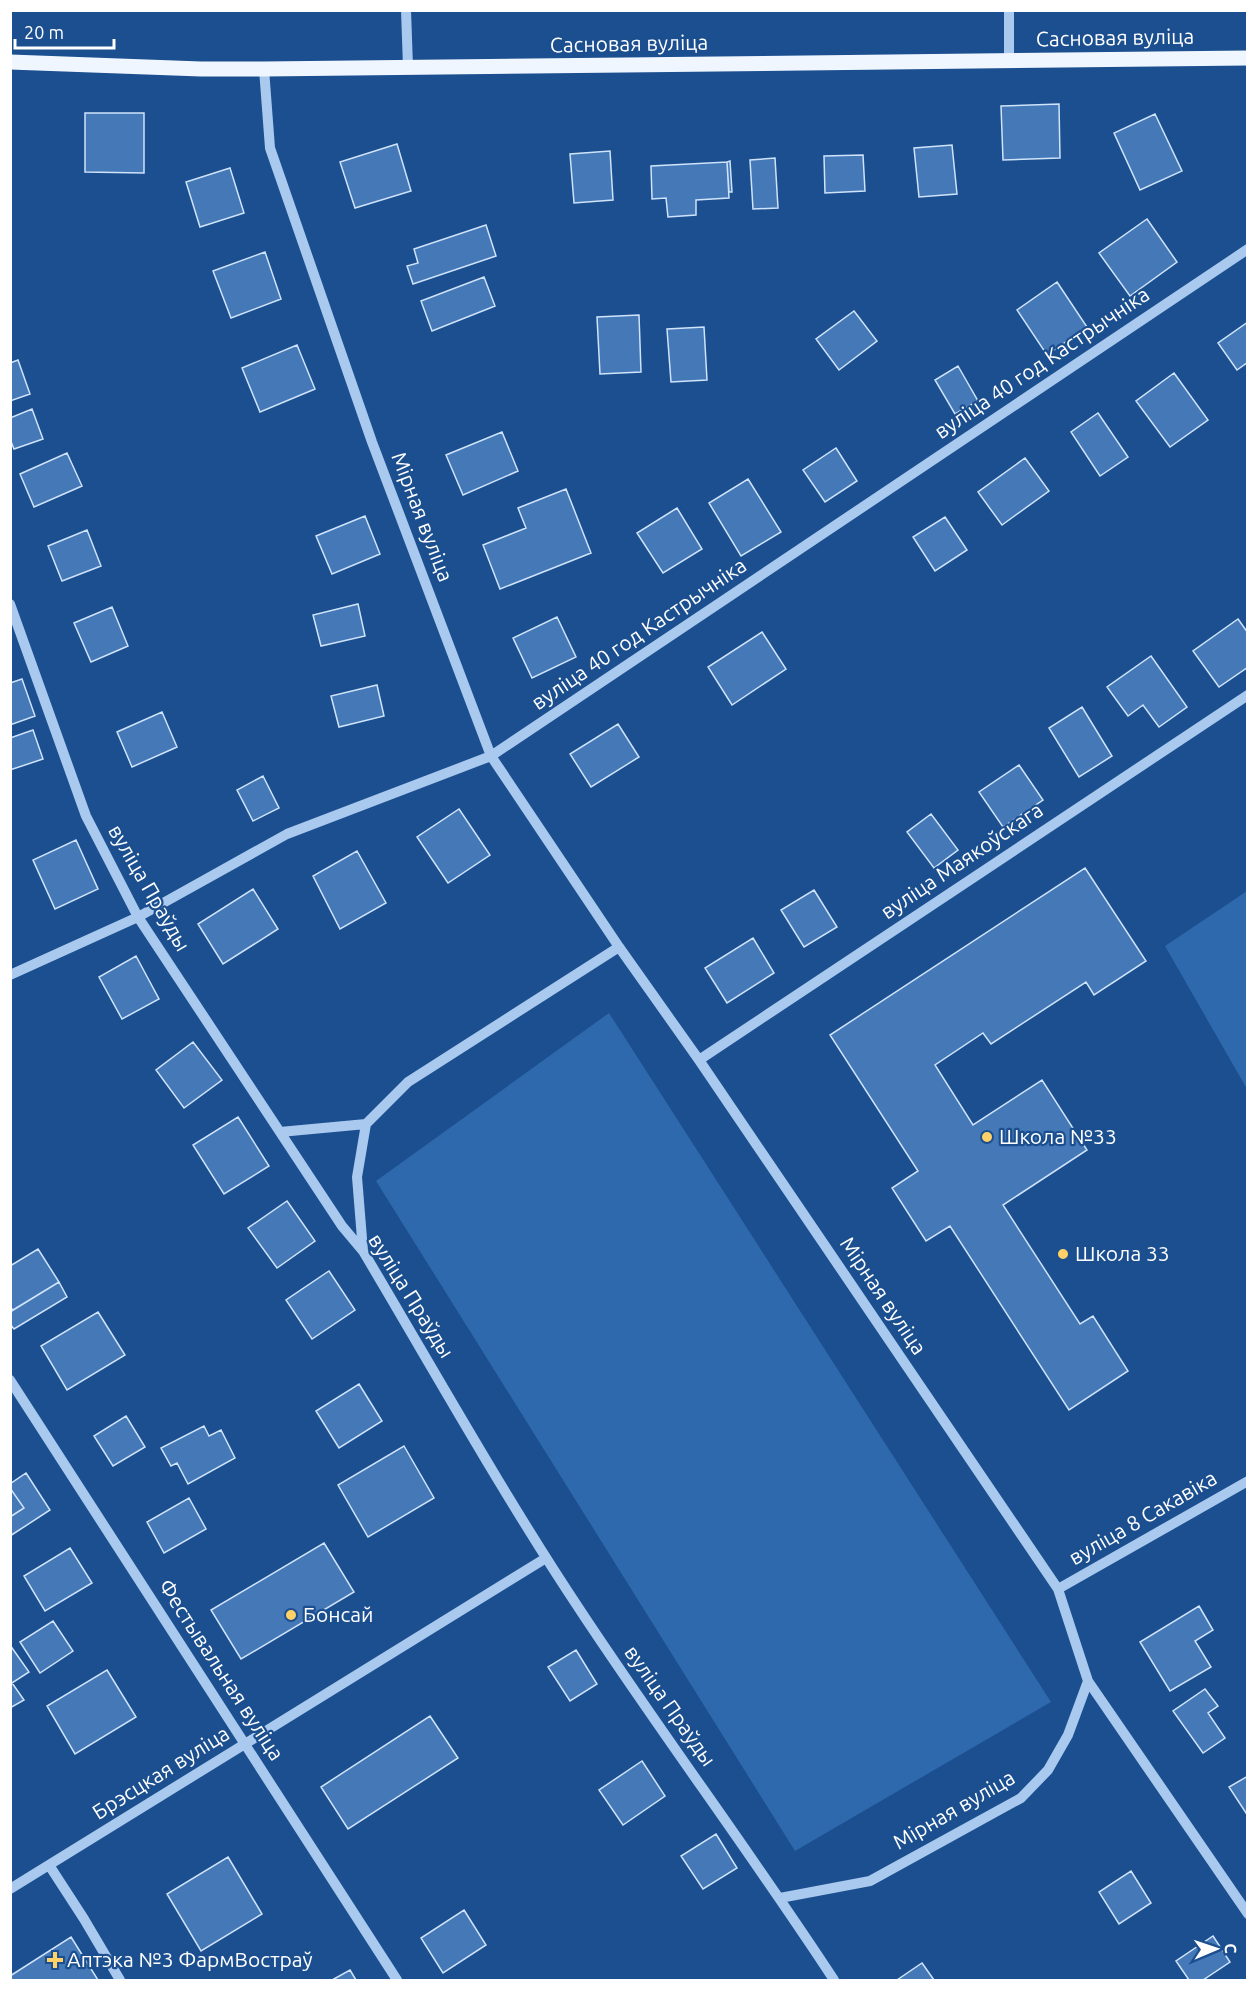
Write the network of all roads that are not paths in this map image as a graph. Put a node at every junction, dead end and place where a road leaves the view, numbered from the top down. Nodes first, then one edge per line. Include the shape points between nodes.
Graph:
1 (406, 10) edge
2 (1009, 10) edge
3 (1248, 58) edge
4 (1009, 60) junction
5 (10, 62) edge
6 (408, 67) junction
7 (264, 69) junction
8 (1248, 249) edge
9 (10, 604) edge
10 (1244, 698) edge
11 (1248, 710) edge
12 (491, 756) junction
13 (138, 917) junction
14 (619, 947) junction
15 (10, 975) edge
16 (699, 1060) junction
17 (366, 1124) junction
18 (280, 1132) junction
19 (363, 1251) junction
20 (10, 1380) edge
21 (1248, 1480) edge
22 (546, 1558) junction
23 (1058, 1589) junction
24 (1088, 1681) junction
25 (245, 1743) junction
26 (49, 1864) junction
27 (10, 1888) edge
28 (780, 1898) junction
29 (1248, 1914) edge
30 (120, 1980) edge
31 (397, 1980) edge
32 (834, 1980) edge

1 - 6 street
2 - 4 street
3 - 4 main road, Сасновая вуліца
4 - 6 main road, Сасновая вуліца
5 - 7 main road, Сасновая вуліца
6 - 7 main road, Сасновая вуліца
7 - 12 street, Мірная вуліца via 270,148 372,442
8 - 12 street, вуліца 40 год Кастрычніка
9 - 13 street, вуліца Праўды via 86,816
10 - 11 street
10 - 16 street, вуліца Маякоўскага
12 - 13 street, вуліца 40 год Кастрычніка via 287,834
12 - 14 street, Мірная вуліца
13 - 15 street, вуліца 40 год Кастрычніка
13 - 18 street, вуліца Праўды
14 - 16 street, Мірная вуліца
14 - 17 street via 408,1082
16 - 23 street, Мірная вуліца
17 - 18 street
17 - 19 street via 357,1177
18 - 19 street, вуліца Праўды
19 - 22 street, вуліца Праўды
20 - 25 street, Фестывальная вуліца
21 - 23 street, вуліца 8 Сакавіка
22 - 25 street, Брэсцкая вуліца
22 - 28 street, вуліца Праўды
23 - 24 street, Мірная вуліца
24 - 28 street, Мірная вуліца via 1068,1735 1048,1770 1021,1798 870,1881
24 - 29 street, Мірная вуліца
25 - 26 street, Брэсцкая вуліца
25 - 31 street, Фестывальная вуліца
26 - 27 street, Брэсцкая вуліца
26 - 30 street
28 - 32 street, вуліца Праўды

